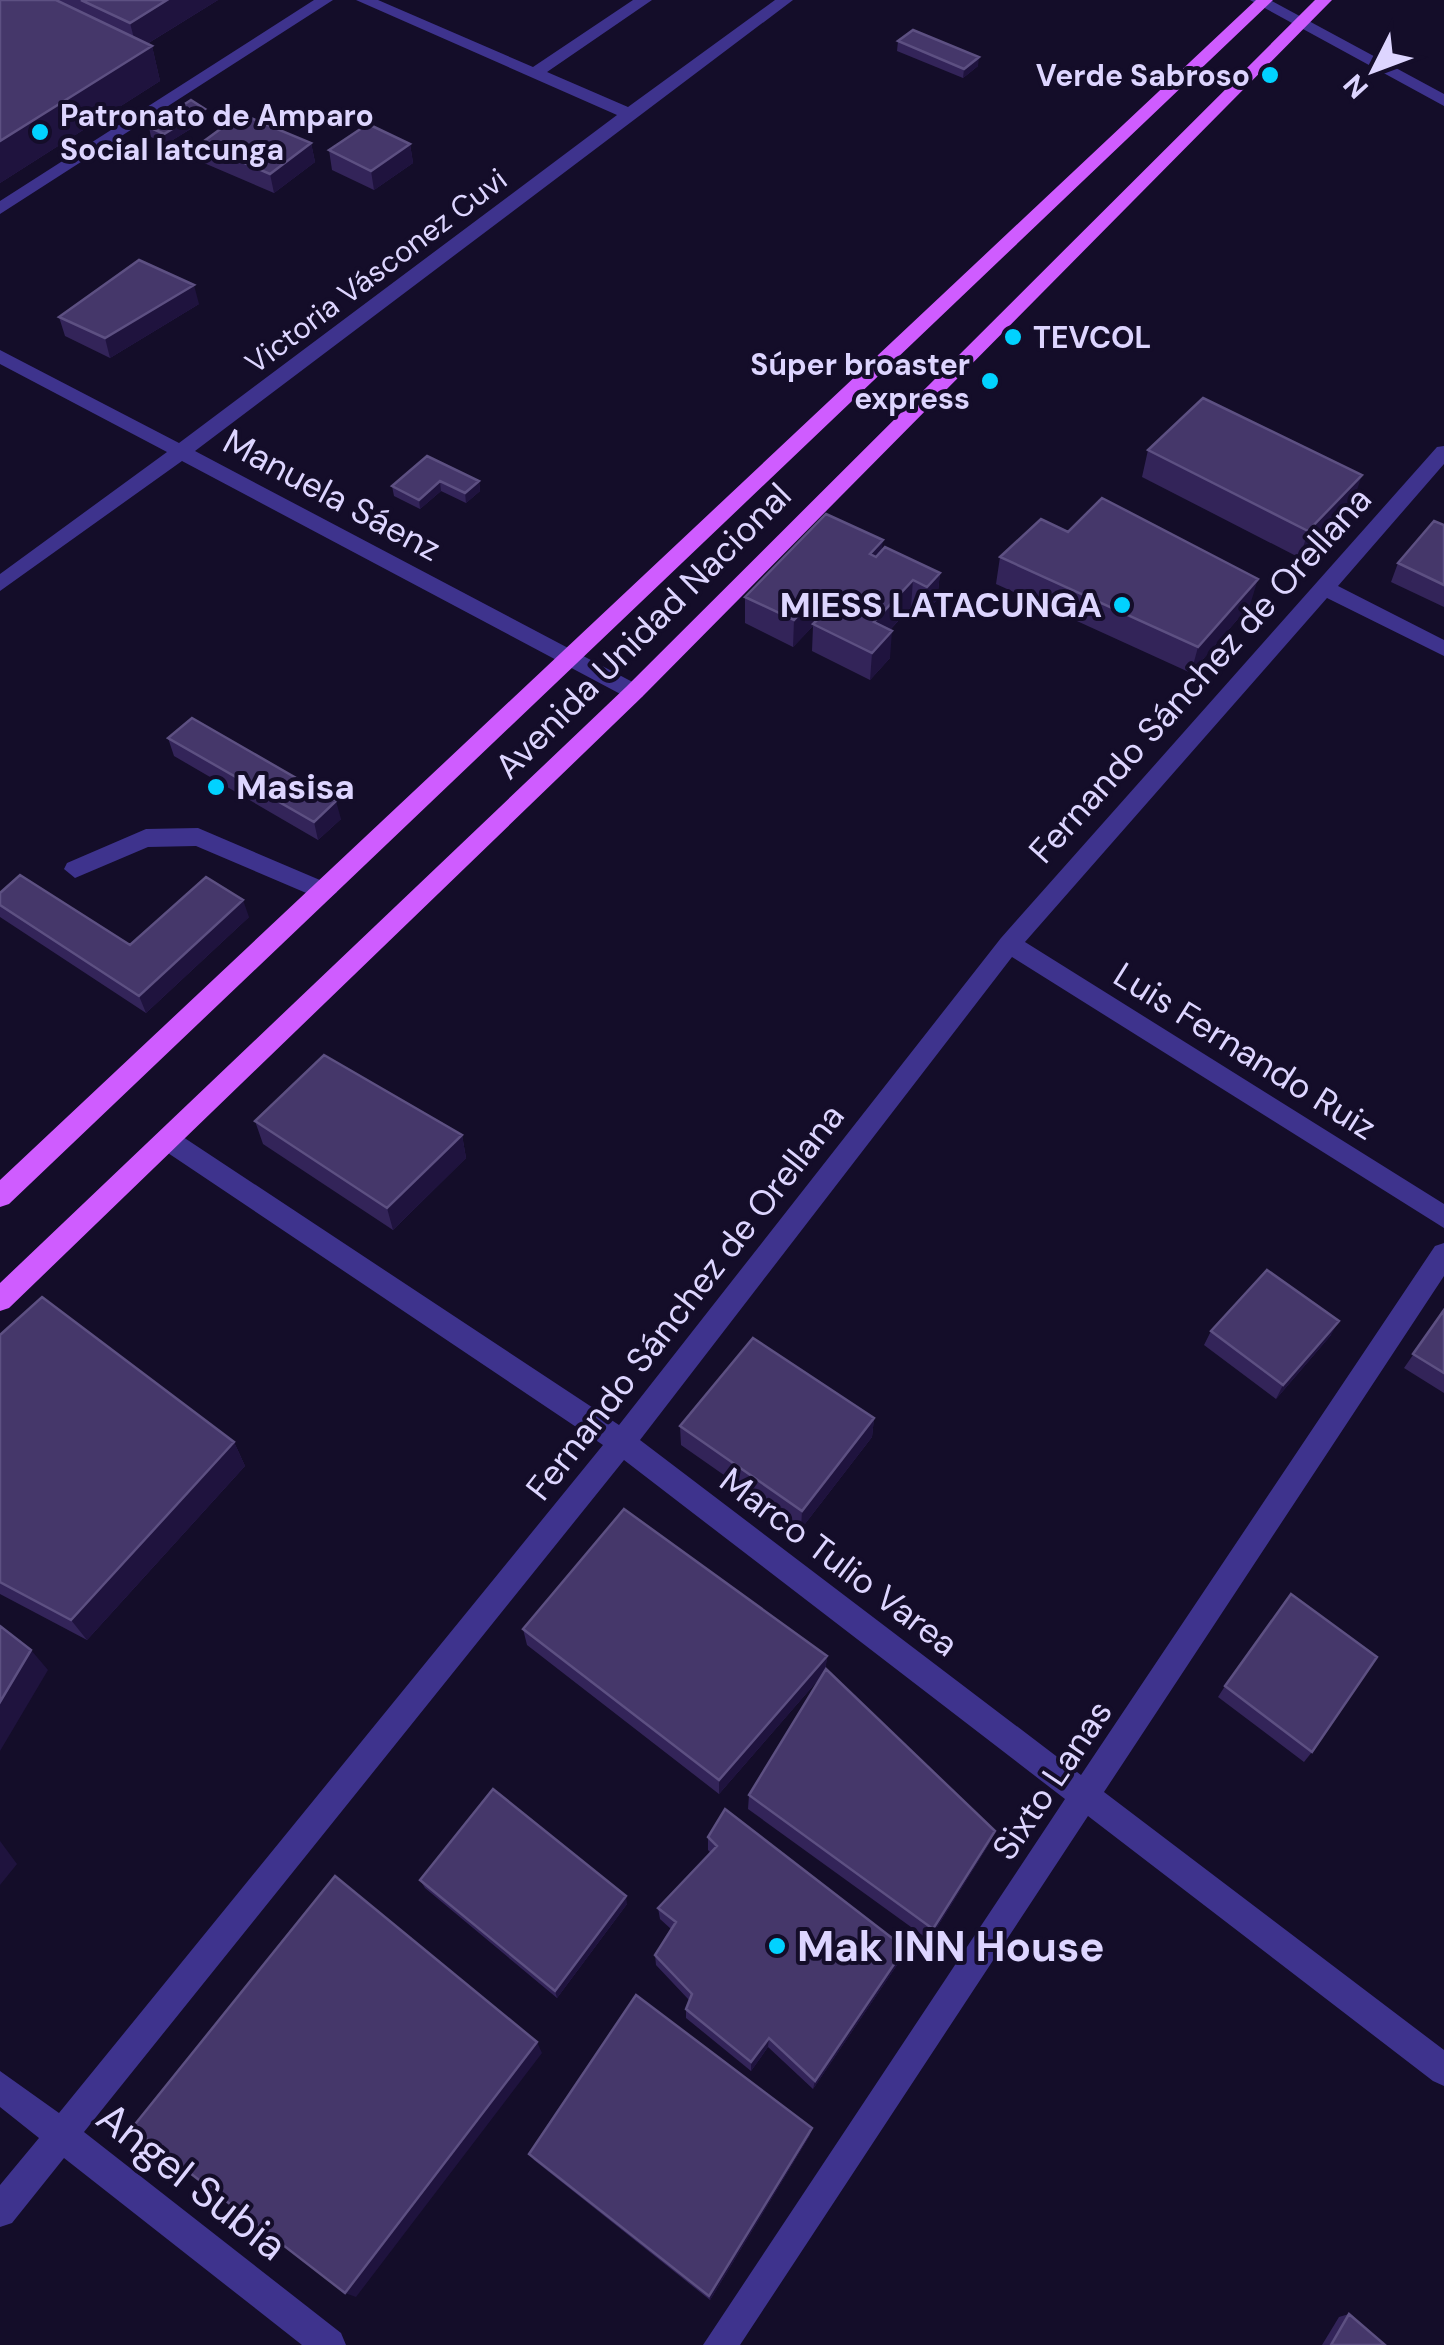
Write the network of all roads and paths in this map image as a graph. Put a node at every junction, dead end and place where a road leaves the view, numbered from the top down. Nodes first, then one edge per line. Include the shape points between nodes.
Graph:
1 (326, 0) edge
2 (364, 0) edge
3 (644, 0) edge
4 (785, 0) edge
5 (1324, 0) edge
6 (1262, 1) edge
7 (1300, 24) junction
8 (533, 74) junction
9 (1444, 102) edge
10 (627, 114) junction
11 (0, 208) edge
12 (0, 356) edge
13 (1444, 452) edge
14 (182, 453) junction
15 (0, 584) edge
16 (1325, 588) junction
17 (1444, 649) edge
18 (571, 658) junction
19 (634, 692) junction
20 (75, 869) dead end
21 (326, 892) junction
22 (1009, 944) junction
23 (168, 1140) junction
24 (0, 1196) edge
25 (1444, 1217) edge
26 (1444, 1254) edge
27 (0, 1300) edge
28 (622, 1442) junction
29 (1086, 1798) junction
30 (1444, 2070) edge
31 (0, 2087) edge
32 (60, 2134) junction
33 (0, 2212) edge
34 (329, 2345) edge
35 (720, 2345) edge

1 - 11 street
2 - 8 street
3 - 8 street
4 - 10 street, Victoria Vásconez Cuvi
5 - 7 main road, Avenida Unidad Nacional
6 - 7 street
6 - 18 main road, Avenida Unidad Nacional
7 - 9 street
7 - 19 main road, Avenida Unidad Nacional
8 - 10 street
10 - 14 street, Victoria Vásconez Cuvi
12 - 14 street, Manuela Sáenz
13 - 16 street, Fernando Sánchez de Orellana
14 - 15 street, Victoria Vásconez Cuvi
14 - 18 street, Manuela Sáenz
16 - 17 street
16 - 22 street, Fernando Sánchez de Orellana
18 - 19 street, Manuela Sáenz
18 - 21 main road, Avenida Unidad Nacional
19 - 23 main road, Avenida Unidad Nacional
20 - 21 street via 146,838 198,838
21 - 24 main road, Avenida Unidad Nacional
22 - 25 street, Luis Fernando Ruiz
22 - 28 street, Fernando Sánchez de Orellana
23 - 27 main road, Avenida Unidad Nacional
23 - 28 street, Marco Tulio Varea
26 - 29 street, Sixto Lanas
28 - 29 street, Marco Tulio Varea
28 - 32 street, Fernando Sánchez de Orellana
29 - 30 street, Marco Tulio Varea
29 - 35 street, Sixto Lanas
31 - 32 street, Angel Subia
32 - 33 street, Fernando Sánchez de Orellana
32 - 34 street, Angel Subia

